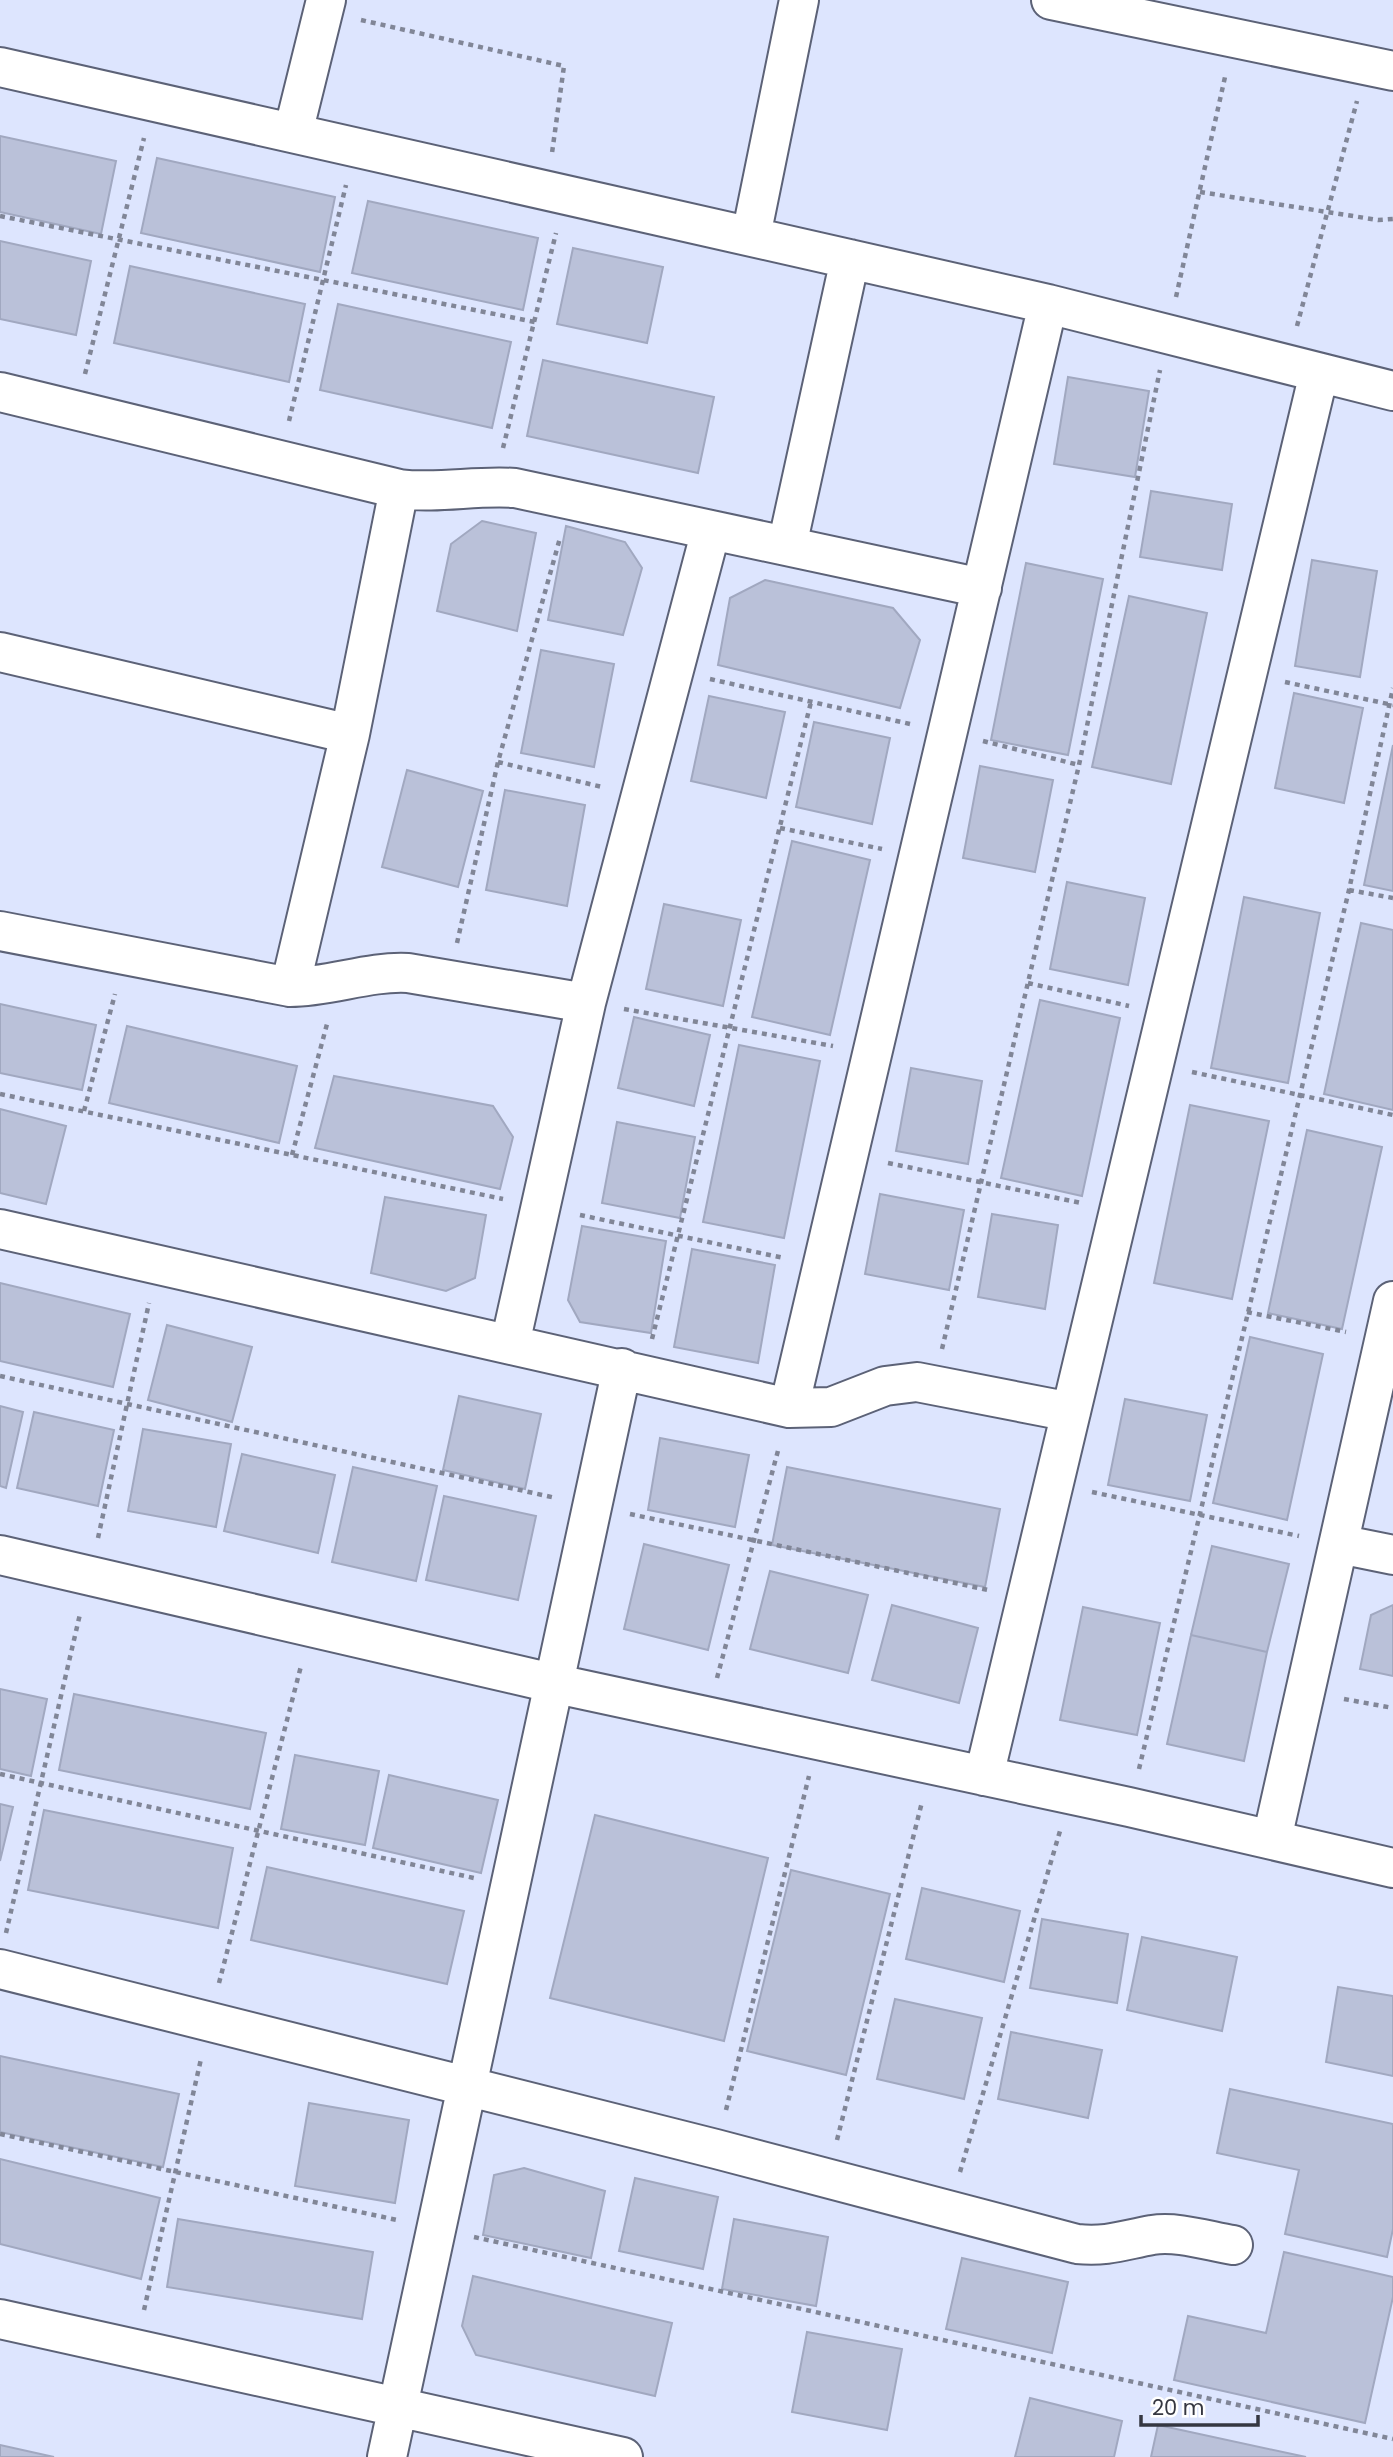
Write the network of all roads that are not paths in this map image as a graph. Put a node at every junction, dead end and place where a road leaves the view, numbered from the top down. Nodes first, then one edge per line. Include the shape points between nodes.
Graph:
1 (326, 0) edge
2 (799, 0) edge
3 (1051, 0) edge
4 (0, 67) edge
5 (1380, 68) edge
6 (293, 133) junction
7 (751, 236) junction
8 (850, 259) junction
9 (1048, 304) junction
10 (1303, 369) junction
11 (1393, 391) edge
12 (0, 392) edge
13 (400, 489) junction
14 (711, 530) junction
15 (787, 546) junction
16 (982, 588) junction
17 (0, 652) edge
18 (350, 734) junction
19 (0, 931) edge
20 (290, 988) junction
21 (586, 1003) junction
22 (0, 1229) edge
23 (1393, 1301) edge
24 (510, 1344) junction
25 (633, 1371) junction
26 (789, 1408) junction
27 (1071, 1412) junction
28 (1339, 1544) junction
29 (0, 1555) edge
30 (1393, 1555) edge
31 (552, 1683) junction
32 (984, 1776) junction
33 (1272, 1839) junction
34 (1393, 1868) edge
35 (0, 1969) edge
36 (467, 2085) junction
37 (1233, 2245) dead end
38 (0, 2319) edge
39 (399, 2407) junction
40 (387, 2457) edge
41 (623, 2457) edge

1 - 6 street
2 - 7 street
3 - 5 street
4 - 6 street
6 - 7 street
7 - 8 street
8 - 9 street
8 - 15 street
9 - 10 street
9 - 16 street
10 - 11 street
10 - 27 street via 1247,674
12 - 13 street
13 - 14 street via 447,492 493,486
13 - 18 street
14 - 15 street
14 - 21 street
15 - 16 street
16 - 26 street
17 - 18 street
18 - 20 street
19 - 20 street
20 - 21 street via 384,972
21 - 24 street
22 - 24 street
23 - 28 street
24 - 25 street
25 - 26 street
25 - 31 street via 591,1505
26 - 27 street via 831,1407 901,1382 933,1384
27 - 32 street
28 - 30 street
28 - 33 street
29 - 31 street
31 - 32 street
31 - 36 street
32 - 33 street
33 - 34 street
35 - 36 street
36 - 37 street via 1087,2245 1116,2245 1153,2235
36 - 39 street
38 - 39 street
39 - 40 street
39 - 41 street

